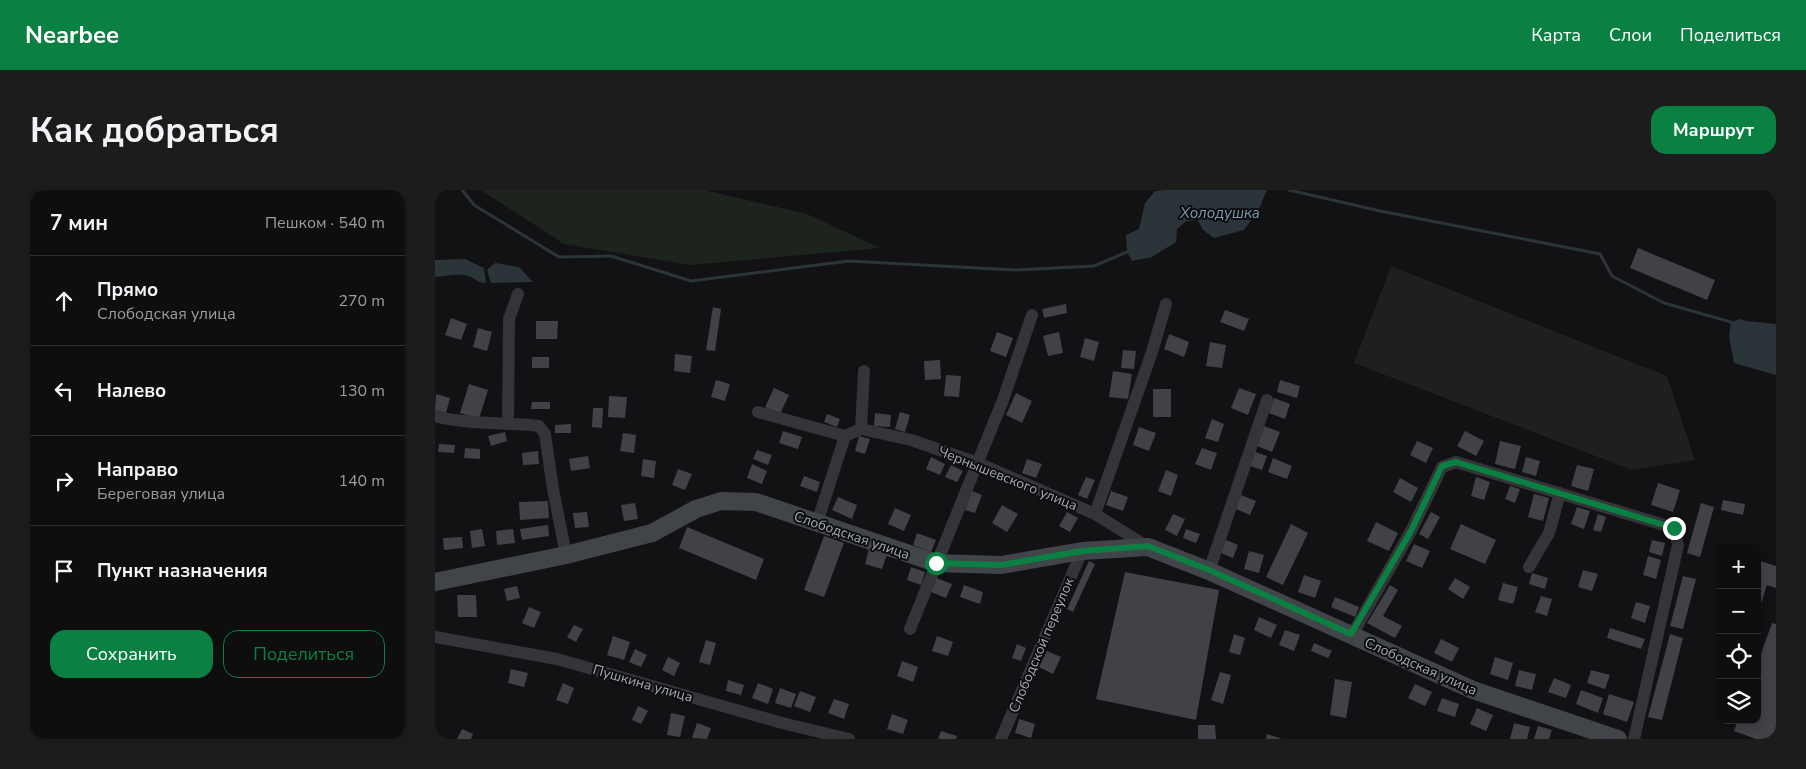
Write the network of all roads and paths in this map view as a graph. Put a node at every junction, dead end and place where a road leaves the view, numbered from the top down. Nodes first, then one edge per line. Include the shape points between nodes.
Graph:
1 (518, 294) dead end
2 (1167, 304) dead end
3 (1032, 315) dead end
4 (864, 371) dead end
5 (1267, 400) dead end
6 (758, 412) dead end
7 (435, 416) edge
8 (507, 423) junction
9 (861, 429) junction
10 (845, 436) junction
11 (978, 463) junction
12 (1560, 493) junction
13 (1095, 514) junction
14 (817, 523) junction
15 (1148, 546) junction
16 (1082, 551) junction
17 (566, 555) junction
18 (936, 563) junction
19 (1529, 567) dead end
20 (1209, 570) junction
21 (435, 582) edge
22 (910, 629) dead end
23 (1351, 634) junction
24 (435, 638) edge
25 (849, 739) edge
26 (1001, 739) edge
27 (1618, 739) edge
28 (1634, 739) edge

1 - 8 street via 509,319
2 - 13 street
3 - 11 street
4 - 9 street
5 - 20 street
6 - 10 street
7 - 8 street via 452,421
8 - 17 street via 539,426 545,434
9 - 10 street
9 - 11 street, Чернышевского улица via 911,440
10 - 14 street
11 - 13 street, Чернышевского улица
11 - 18 street
12 - 19 street via 1549,533
12 - 23 street via 1456,462 1442,466 1411,531
12 - 28 street via 1674,528 1677,545
13 - 15 street, Чернышевского улица
14 - 17 street, Слободская улица via 756,502 721,501 696,509 652,533
14 - 18 street, Слободская улица
15 - 16 street, Слободская улица
15 - 20 street, Слободская улица
16 - 18 street, Слободская улица via 1001,565
16 - 26 street, Слободской переулок
17 - 21 street, Слободская улица
18 - 22 street
20 - 23 street, Слободская улица
23 - 27 street, Слободская улица via 1473,690
24 - 25 street, Пушкина улица via 557,659 782,724

